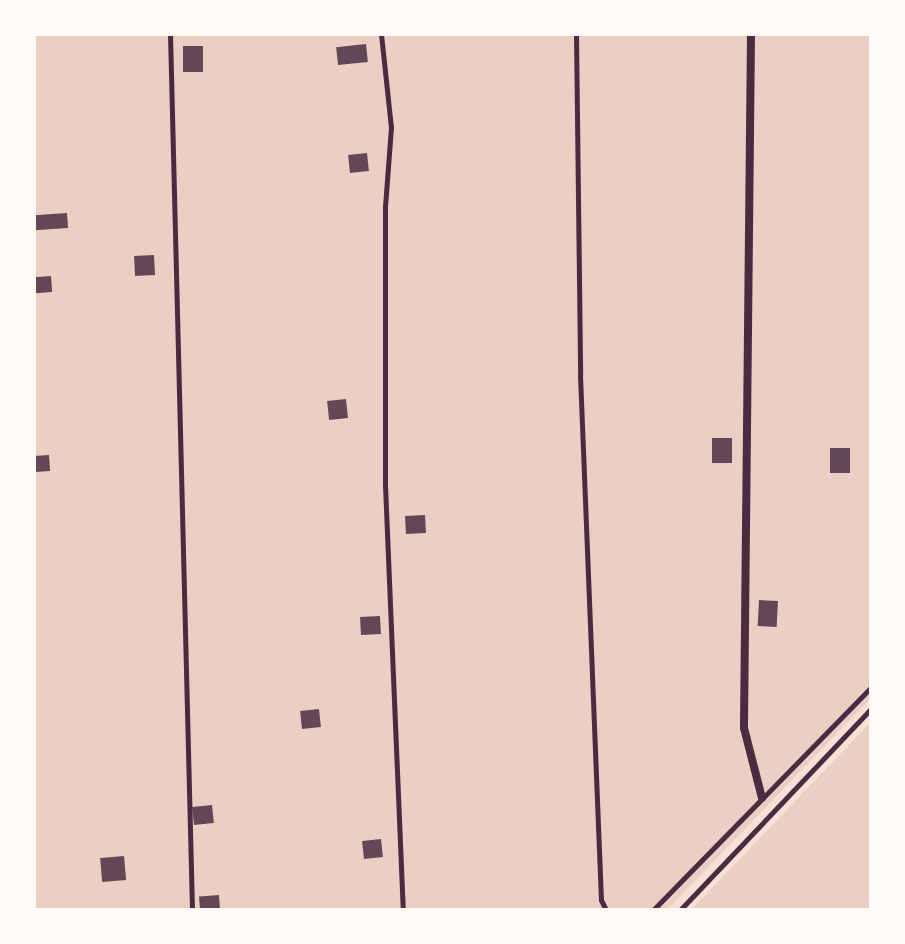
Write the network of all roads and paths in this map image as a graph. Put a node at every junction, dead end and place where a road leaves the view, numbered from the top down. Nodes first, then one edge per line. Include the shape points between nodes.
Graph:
1 (170, 34) edge
2 (381, 34) edge
3 (576, 34) edge
4 (751, 34) edge
5 (871, 687) edge
6 (871, 709) edge
7 (762, 798) junction
8 (192, 910) edge
9 (403, 910) edge
10 (606, 910) edge
11 (653, 910) edge
12 (680, 910) edge

1 - 8 lane
2 - 9 lane via 391,127 385,206 385,485
3 - 10 lane via 580,375 601,900
4 - 7 street via 744,728
5 - 7 lane
6 - 12 lane
7 - 11 lane

